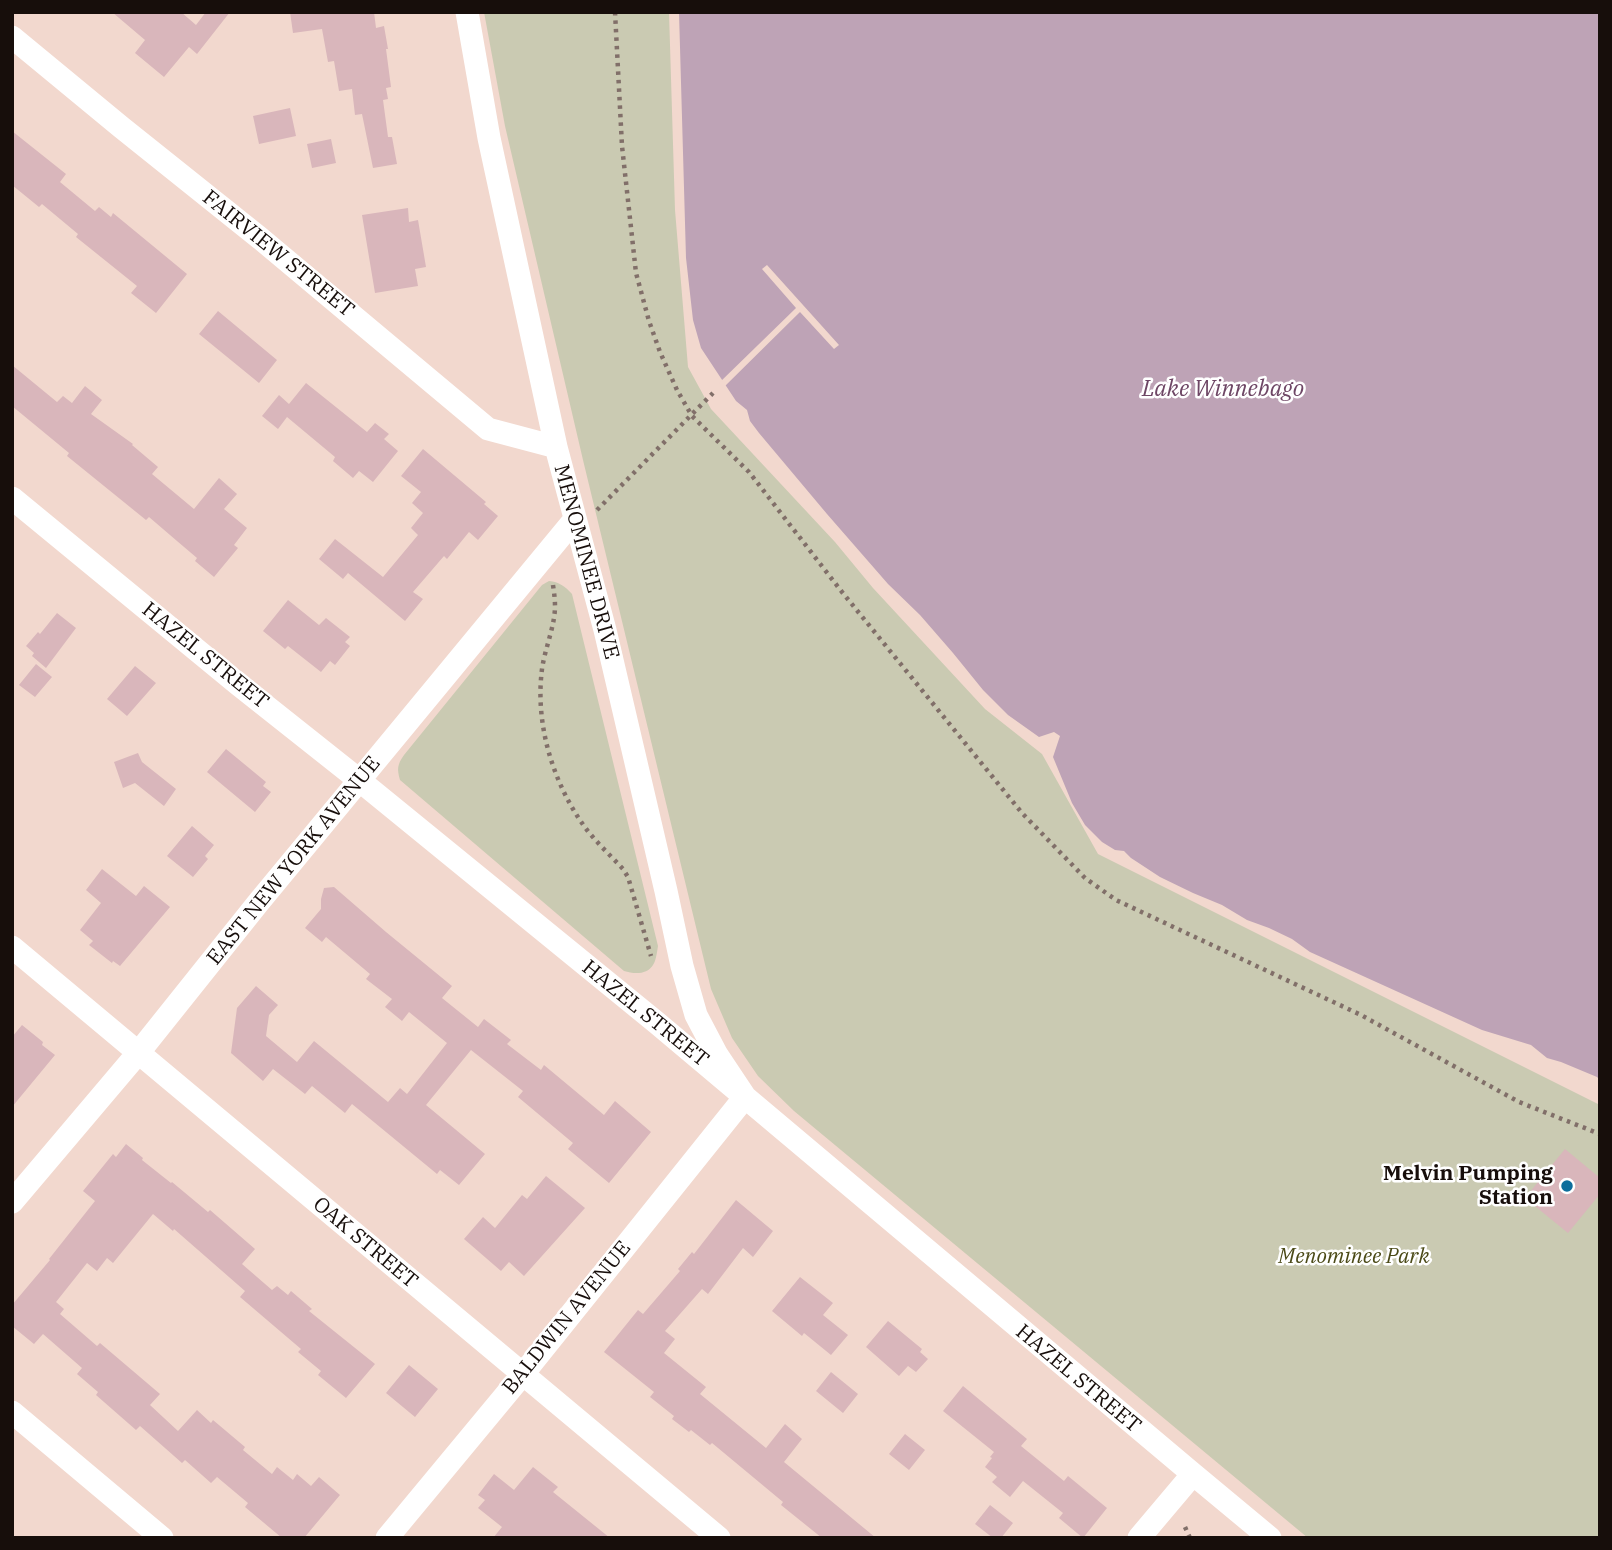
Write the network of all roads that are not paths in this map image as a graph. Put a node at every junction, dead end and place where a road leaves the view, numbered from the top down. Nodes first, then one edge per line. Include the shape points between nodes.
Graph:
1 (467, 12) edge
2 (12, 37) edge
3 (556, 447) junction
4 (12, 498) edge
5 (576, 522) junction
6 (359, 780) junction
7 (12, 947) edge
8 (139, 1052) junction
9 (745, 1097) junction
10 (12, 1202) edge
11 (523, 1374) junction
12 (12, 1412) edge
13 (1193, 1475) junction
14 (162, 1538) edge
15 (387, 1538) edge
16 (719, 1538) edge
17 (1139, 1538) edge
18 (1270, 1538) edge

1 - 3 street, MENOMINEE DRIVE via 489,138
2 - 3 street, FAIRVIEW STREET via 488,429
3 - 5 street, MENOMINEE DRIVE
4 - 6 street, HAZEL STREET
5 - 6 street, EAST NEW YORK AVENUE
5 - 9 street, MENOMINEE DRIVE via 688,991 717,1055
6 - 8 street, EAST NEW YORK AVENUE
6 - 9 street, HAZEL STREET
7 - 8 street, OAK STREET
8 - 10 street, EAST NEW YORK AVENUE
8 - 11 street, OAK STREET
9 - 11 street, BALDWIN AVENUE
9 - 13 street, HAZEL STREET
11 - 15 street, BALDWIN AVENUE
11 - 16 street, OAK STREET
12 - 14 street
13 - 17 street
13 - 18 street, HAZEL STREET

